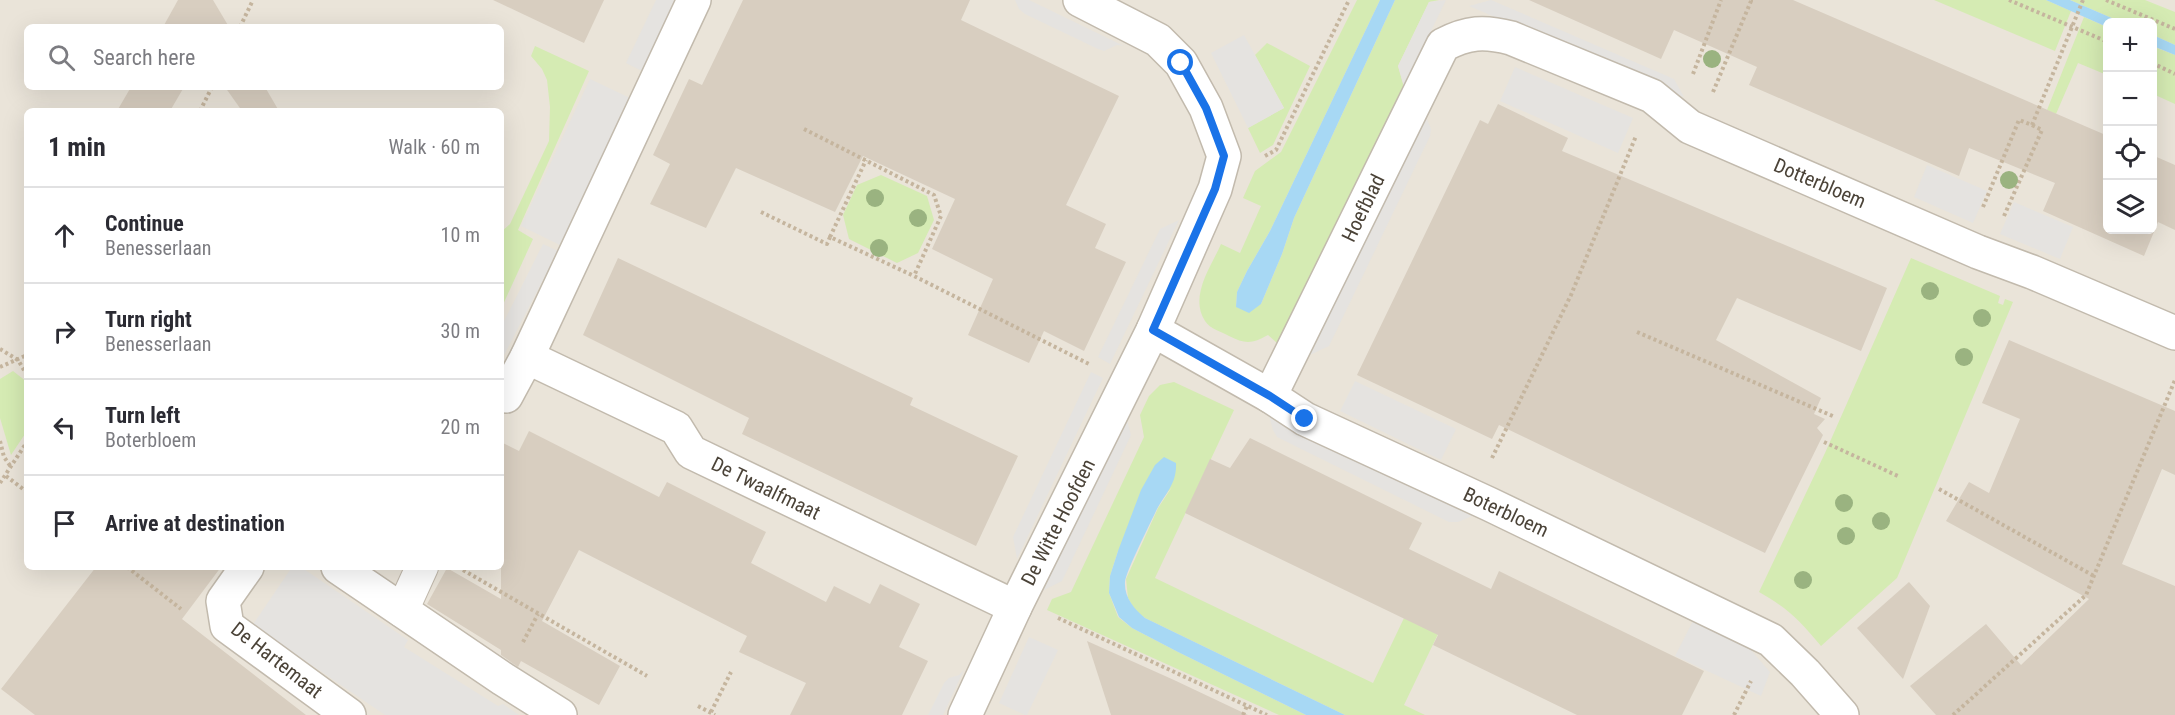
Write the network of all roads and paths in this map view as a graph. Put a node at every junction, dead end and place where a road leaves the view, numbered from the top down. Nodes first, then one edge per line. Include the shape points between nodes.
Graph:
1 (253, 0) edge
2 (694, 0) edge
3 (1080, 0) edge
4 (1349, 0) edge
5 (1721, 0) edge
6 (1748, 0) edge
7 (2010, 0) edge
8 (2083, 0) edge
9 (2106, 0) edge
10 (241, 24) edge
11 (2072, 26) junction
12 (2175, 29) edge
13 (1470, 34) joint
14 (2103, 40) edge
15 (2157, 65) edge
16 (2175, 74) edge
17 (210, 90) edge
18 (1707, 90) junction
19 (1652, 96) junction
20 (202, 108) edge
21 (2032, 125) junction
22 (1690, 128) junction
23 (804, 129) dead end
24 (1224, 156) junction
25 (866, 159) junction
26 (761, 212) dead end
27 (1992, 213) junction
28 (830, 237) junction
29 (1978, 252) junction
30 (914, 276) junction
31 (1153, 330) junction
32 (1637, 332) dead end
33 (2175, 333) edge
34 (0, 349) edge
35 (24, 357) edge
36 (527, 357) junction
37 (18, 360) junction
38 (0, 367) edge
39 (24, 370) edge
40 (2175, 380) edge
41 (1128, 382) junction
42 (504, 396) edge
43 (1270, 396) junction
44 (1835, 417) dead end
45 (0, 441) edge
46 (1824, 442) dead end
47 (24, 447) edge
48 (12, 468) junction
49 (6, 476) junction
50 (1898, 476) dead end
51 (0, 483) edge
52 (1939, 489) dead end
53 (24, 490) edge
54 (1473, 496) junction
55 (131, 570) edge
56 (245, 570) edge
57 (342, 570) edge
58 (421, 570) edge
59 (463, 570) edge
60 (2094, 576) junction
61 (1015, 607) junction
62 (402, 611) junction
63 (227, 626) junction
64 (731, 672) dead end
65 (647, 676) dead end
66 (698, 706) dead end
67 (1247, 706) junction
68 (713, 713) edge
69 (349, 715) edge
70 (560, 715) edge
71 (965, 715) edge
72 (1243, 715) edge
73 (1267, 715) edge
74 (1842, 715) edge
75 (1953, 715) edge

1 - 10 path
2 - 36 street
3 - 24 street via 1158,40 1181,63 1206,108
4 - 24 path via 1276,150 1260,159
5 - 18 path via 1689,83
6 - 18 path via 1751,1 1713,92
7 - 11 path
8 - 11 path
9 - 12 path
11 - 14 path
11 - 21 path
13 - 19 street, Dotterbloem via 1488,32 1511,38
13 - 43 street, Hoefblad via 1443,45
15 - 16 path
17 - 20 path
18 - 22 path
19 - 22 street, Dotterbloem
19 - 54 path via 1571,295
21 - 27 path via 2042,130 2004,217
21 - 27 path via 2019,120 1982,209
22 - 29 street, Dotterbloem
23 - 25 path
24 - 31 street, De Witte Hoofden via 1215,189
25 - 28 path
25 - 30 path via 934,195 941,216
26 - 28 path via 827,244
27 - 29 path
28 - 30 path
29 - 33 street, Dotterbloem
30 - 41 path
31 - 41 street, De Witte Hoofden
31 - 43 street, Boterbloem
32 - 44 path
34 - 37 path
35 - 37 path
36 - 42 street
36 - 61 street, De Twaalfmaat via 676,428 691,452
37 - 38 path
37 - 39 path
40 - 60 path
41 - 61 street, De Witte Hoofden
43 - 54 street, Boterbloem via 1305,419
45 - 48 path via 4,458
46 - 50 path
47 - 48 path
48 - 49 path
49 - 51 path
49 - 53 path
52 - 60 path
54 - 74 street, Boterbloem via 1771,640
55 - 63 path via 187,614
56 - 63 street, De Hartemaat via 223,601
57 - 62 street
58 - 62 street
59 - 65 path
60 - 75 path via 2086,595
61 - 67 path via 1045,613
61 - 71 street, De Witte Hoofden
62 - 70 street
63 - 69 street, De Hartemaat
64 - 68 path
66 - 68 path
67 - 72 path
67 - 73 path

